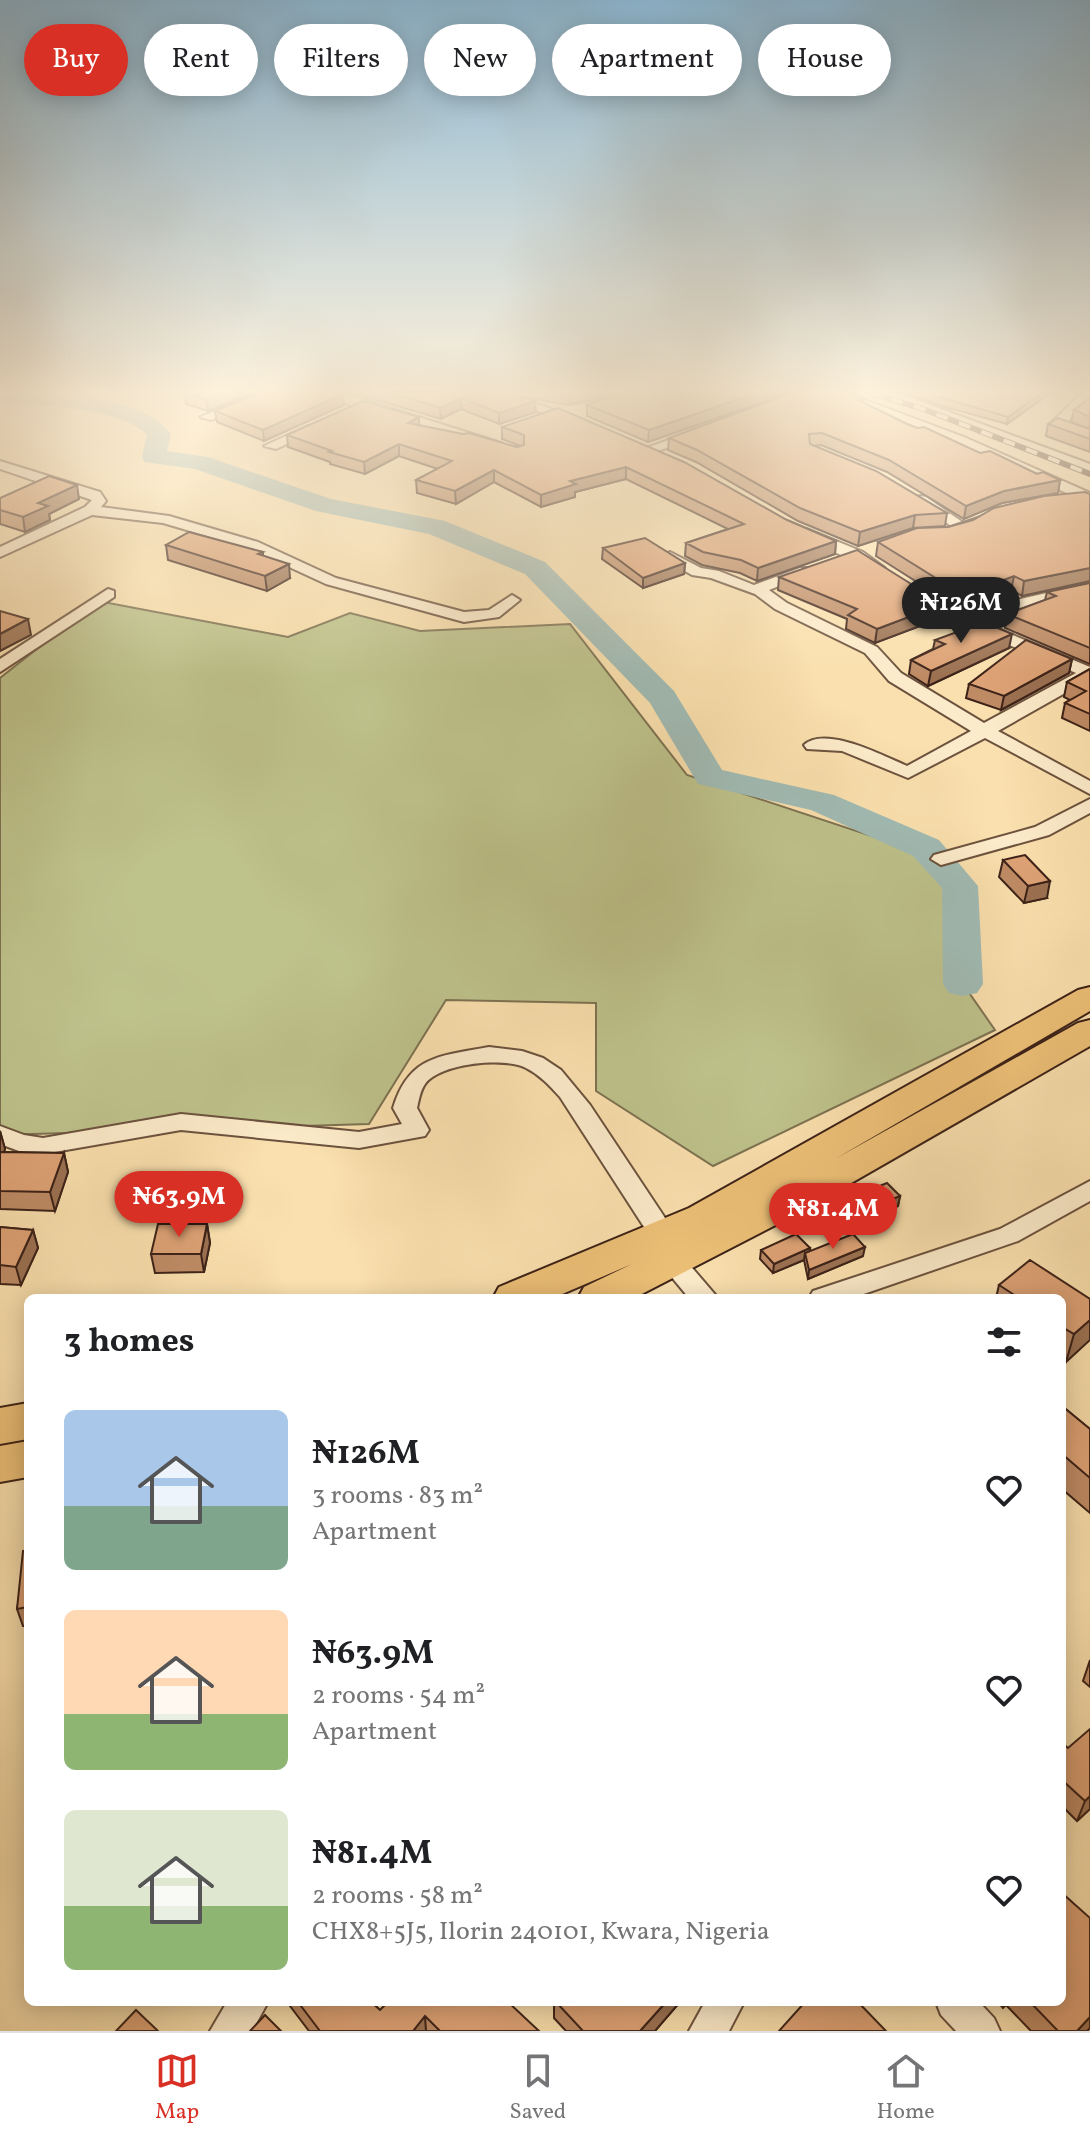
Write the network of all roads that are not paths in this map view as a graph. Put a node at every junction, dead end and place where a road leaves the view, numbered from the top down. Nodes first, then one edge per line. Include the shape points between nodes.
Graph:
1 (69, 487) edge
2 (1064, 487) edge
3 (908, 493) edge
4 (1087, 497) edge
5 (1056, 500) edge
6 (90, 510) junction
7 (792, 527) edge
8 (940, 535) edge
9 (0, 553) edge
10 (865, 553) junction
11 (670, 557) edge
12 (1090, 588) edge
13 (758, 589) junction
14 (108, 594) dead end
15 (512, 600) dead end
16 (958, 618) junction
17 (0, 667) edge
18 (1089, 672) edge
19 (984, 732) junction
20 (813, 745) dead end
21 (1090, 788) edge
22 (1090, 805) edge
23 (941, 859) dead end
24 (1090, 997) edge
25 (1090, 1031) edge
26 (0, 1134) edge
27 (1090, 1190) edge
28 (668, 1250) junction
29 (526, 1294) edge
30 (604, 1294) edge
31 (702, 1294) edge
32 (834, 1294) edge
33 (24, 1422) edge
34 (0, 1426) edge
35 (24, 1460) edge
36 (0, 1464) edge
37 (247, 2006) edge
38 (724, 2006) edge
39 (958, 2006) edge
40 (229, 2031) edge
41 (708, 2031) edge
42 (981, 2031) edge

1 - 6 street via 95,495 99,501
2 - 4 street
3 - 8 street via 969,525
4 - 5 street
6 - 9 street
6 - 15 street via 179,523 253,545 331,581 464,617 493,614
7 - 10 street
10 - 13 street
10 - 16 street via 899,582
11 - 13 street via 697,572
12 - 16 street
13 - 19 street via 781,606 871,650 895,677
14 - 17 street
16 - 18 street
18 - 19 street
19 - 20 street via 908,773 845,746
19 - 21 street
22 - 23 street via 1042,831
24 - 28 main road via 827,1149
25 - 28 main road via 849,1170
26 - 28 street via 43,1146 181,1122 359,1140 402,1135 417,1130 405,1108 411,1086 429,1067 483,1053 530,1060 565,1084
27 - 32 street via 1009,1235
28 - 29 main road
28 - 30 main road
28 - 31 street
33 - 34 main road
35 - 36 main road
37 - 40 street
38 - 41 street
39 - 42 street

